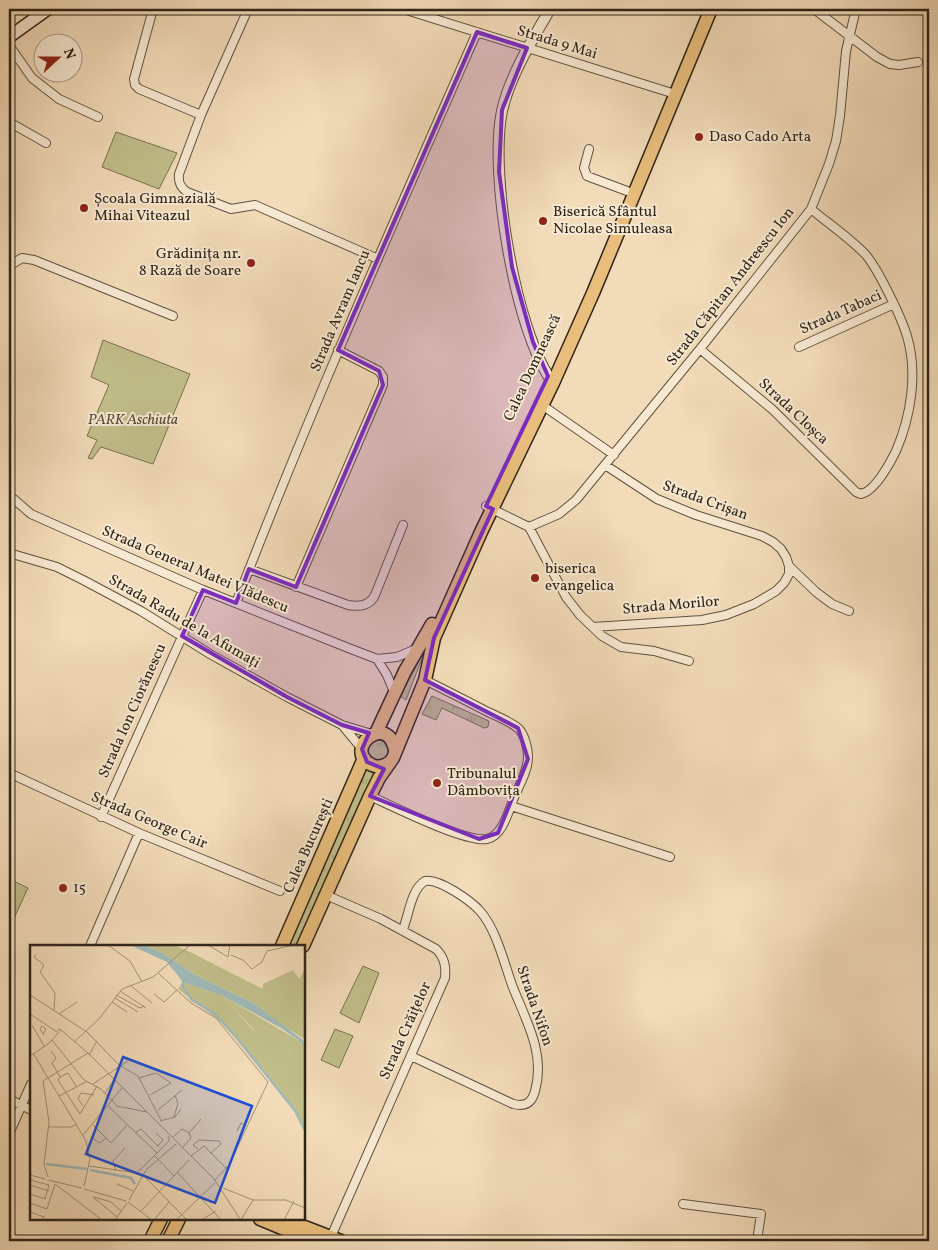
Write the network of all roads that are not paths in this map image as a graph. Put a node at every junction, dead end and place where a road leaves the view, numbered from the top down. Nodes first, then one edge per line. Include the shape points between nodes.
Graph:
1 (48, 9) edge
2 (153, 9) edge
3 (248, 9) edge
4 (403, 9) edge
5 (550, 9) edge
6 (703, 9) edge
7 (711, 9) edge
8 (814, 9) edge
9 (856, 9) edge
10 (477, 32) junction
11 (848, 36) junction
12 (9, 37) edge
13 (9, 45) edge
14 (527, 48) junction
15 (918, 62) dead end
16 (672, 92) junction
17 (201, 115) junction
18 (98, 118) dead end
19 (9, 122) edge
20 (46, 143) dead end
21 (589, 150) dead end
22 (627, 191) junction
23 (811, 209) junction
24 (378, 259) junction
25 (9, 266) edge
26 (894, 304) junction
27 (173, 316) dead end
28 (799, 347) dead end
29 (700, 349) junction
30 (338, 350) junction
31 (551, 379) junction
32 (542, 406) junction
33 (614, 455) junction
34 (606, 465) junction
35 (9, 495) edge
36 (490, 508) junction
37 (403, 525) dead end
38 (529, 526) junction
39 (9, 553) edge
40 (789, 566) junction
41 (249, 569) junction
42 (296, 587) junction
43 (203, 590) junction
44 (236, 603) junction
45 (849, 611) dead end
46 (593, 627) junction
47 (182, 636) junction
48 (418, 648) junction
49 (376, 659) junction
50 (689, 662) dead end
51 (425, 680) junction
52 (394, 692) junction
53 (342, 725) junction
54 (374, 734) junction
55 (363, 754) junction
56 (393, 756) junction
57 (9, 773) edge
58 (370, 796) junction
59 (511, 806) junction
60 (101, 817) junction
61 (139, 833) junction
62 (670, 856) dead end
63 (280, 891) dead end
64 (326, 895) junction
65 (403, 929) junction
66 (90, 945) edge
67 (282, 945) edge
68 (303, 945) edge
69 (410, 1056) junction
70 (30, 1086) edge
71 (9, 1099) edge
72 (22, 1105) junction
73 (30, 1109) edge
74 (9, 1134) edge
75 (683, 1204) dead end
76 (160, 1220) edge
77 (178, 1220) edge
78 (262, 1220) edge
79 (286, 1220) edge
80 (334, 1240) edge
81 (150, 1241) edge
82 (168, 1241) edge
83 (312, 1241) edge
84 (758, 1241) edge

1 - 12 main road
2 - 17 street via 135,85
3 - 17 street
4 - 10 street, Strada 9 Mai
5 - 14 street
6 - 16 main road, Calea Domnească
7 - 16 main road, Calea Domnească
8 - 11 street
9 - 11 street, Strada Căpitan Andreescu Ion
10 - 14 street, Strada 9 Mai
10 - 24 street, Strada Avram Iancu
11 - 15 street via 890,64
11 - 23 street, Strada Căpitan Andreescu Ion via 836,141
13 - 18 street via 32,78 59,99
14 - 16 street, Strada 9 Mai
14 - 31 street via 502,110 499,172 505,230 520,302 533,342
16 - 22 main road, Calea Domnească
16 - 31 main road, Calea Domnească via 596,285
17 - 24 street via 179,174 182,188 231,209 255,205
19 - 20 street
21 - 22 street via 584,168 587,176
22 - 31 main road, Calea Domnească
23 - 26 street via 868,258
23 - 29 street, Strada Căpitan Andreescu Ion
24 - 30 street, Strada Avram Iancu
25 - 27 street via 22,258 34,260
26 - 28 street, Strada Tabaci
26 - 29 street, Strada Cloșca via 908,336 912,390 907,418 892,460 865,494 856,492 773,410
29 - 33 street, Strada Căpitan Andreescu Ion
30 - 41 street, Strada Avram Iancu
30 - 42 street via 379,371 383,385
31 - 32 main road, Calea Domnească
31 - 36 main road, Calea Domnească
32 - 33 street
32 - 36 main road, Calea Domnească
33 - 34 street, Strada Căpitan Andreescu Ion
34 - 38 street, Strada Căpitan Andreescu Ion via 568,507
34 - 40 street, Strada Crișan via 657,500 768,539 781,549
35 - 43 street, Strada General Matei Vlădescu via 37,517
36 - 38 street
36 - 48 main road, Calea Domnească
36 - 51 main road, Calea Domnească via 434,638
37 - 42 street via 375,595 368,603 348,605
38 - 46 street via 566,597
39 - 47 street, Strada Radu de la Afumați via 57,567 85,580
40 - 45 street, Strada Crișan via 832,604
40 - 46 street, Strada Morilor via 784,583 776,591 726,616
41 - 42 street
41 - 44 street, Strada Avram Iancu
43 - 44 street, Strada General Matei Vlădescu
43 - 47 street, Strada Ion Ciorănescu
44 - 49 street, Strada General Matei Vlădescu
46 - 50 street via 621,647 654,651
47 - 53 street, Strada Radu de la Afumați
47 - 60 street, Strada Ion Ciorănescu
48 - 49 street, Strada General Matei Vlădescu via 397,658
48 - 52 main road, Calea Domnească
49 - 52 street
51 - 56 main road
51 - 59 street via 504,720 522,733 528,760
52 - 54 main road, Calea Domnească
53 - 54 street, Strada Radu de la Afumați
53 - 55 street, Strada Radu de la Afumați
54 - 55 main road via 365,740
54 - 56 main road via 391,739
55 - 56 main road via 367,762 376,766 386,765
55 - 67 main road, Calea București
56 - 58 main road
57 - 60 street, Strada George Cair
58 - 59 street via 479,840 498,834
58 - 64 main road
59 - 62 street
60 - 61 street, Strada George Cair
61 - 63 street, Strada George Cair
61 - 66 street
64 - 65 street, Strada Crăițelor
64 - 68 main road
65 - 69 street, Strada Crăițelor via 442,954 446,971
65 - 69 street, Strada Nifon via 414,896 425,881 434,881 448,888 481,912 493,933 532,1031 538,1081 530,1101 520,1106
69 - 80 street, Strada Crăițelor
70 - 72 street
71 - 72 street
72 - 73 street
72 - 74 street
75 - 84 street via 761,1214
76 - 81 main road
77 - 82 main road
78 - 83 main road
79 - 80 main road

